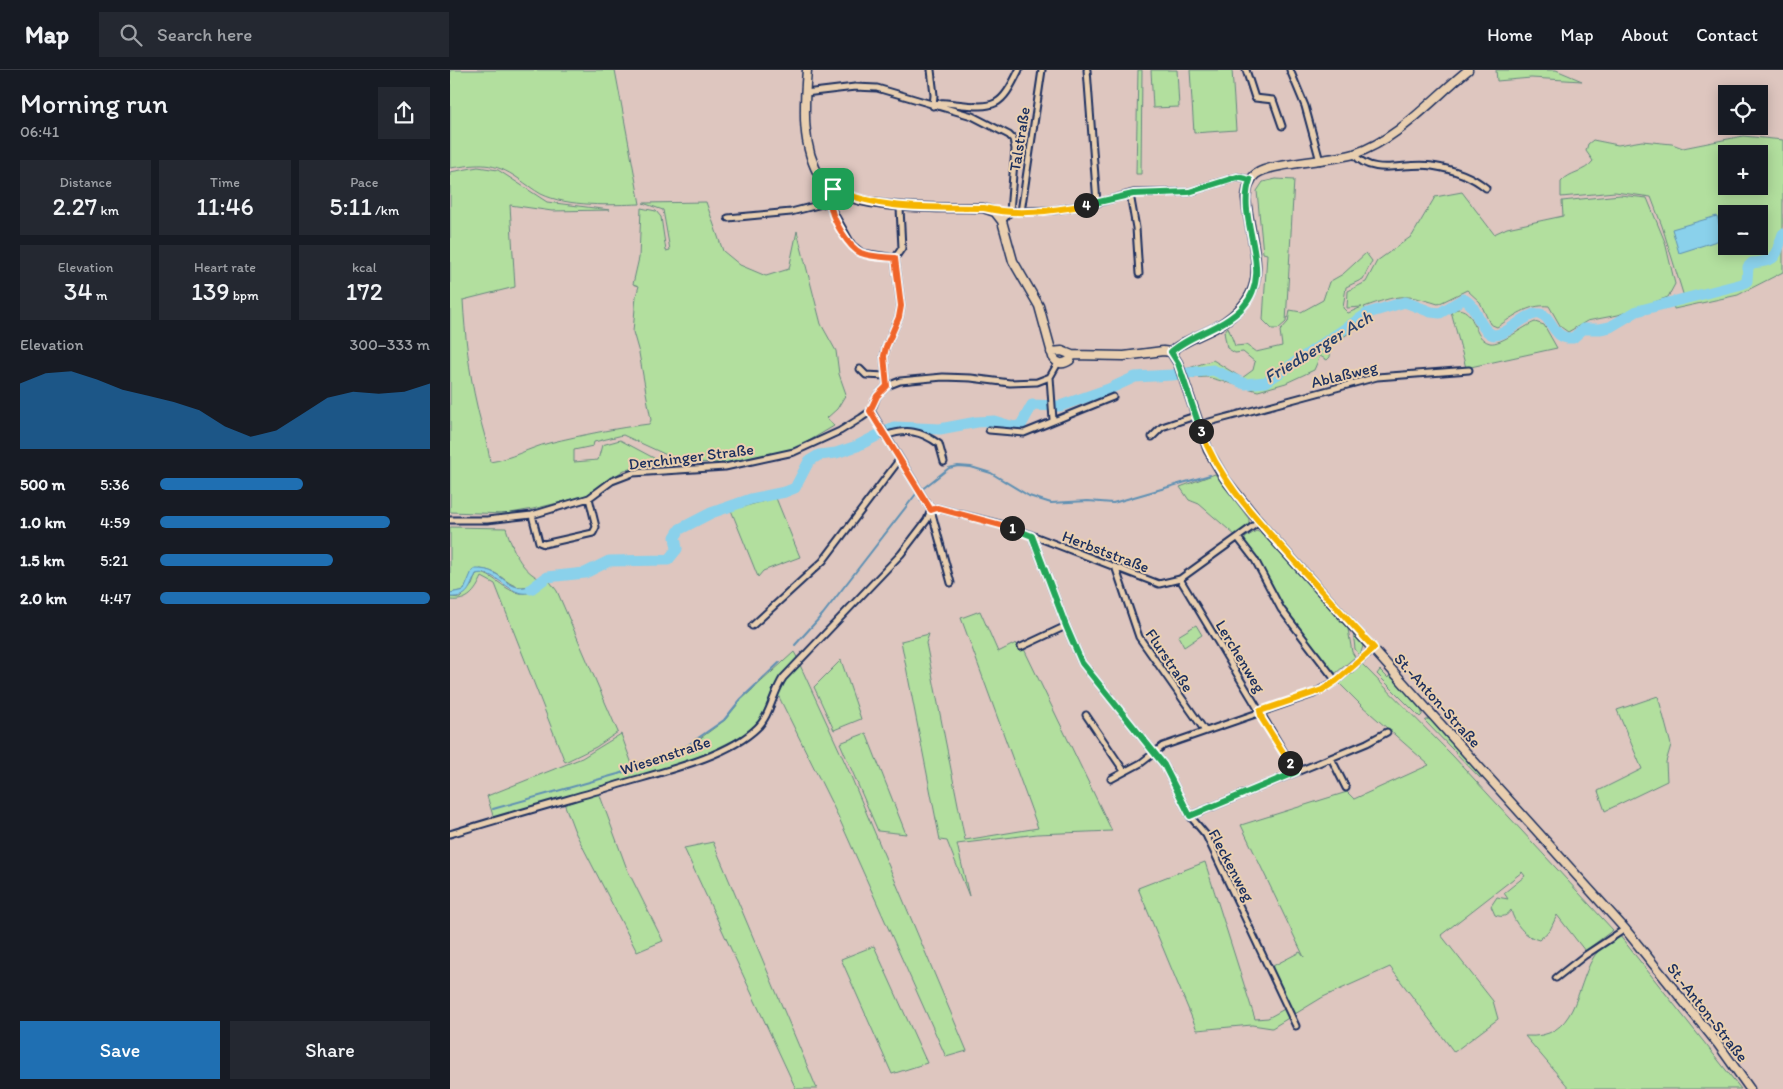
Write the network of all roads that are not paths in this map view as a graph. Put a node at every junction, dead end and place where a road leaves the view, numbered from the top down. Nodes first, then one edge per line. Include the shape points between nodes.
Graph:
1 (806, 70) edge
2 (931, 70) edge
3 (1019, 70) edge
4 (1042, 70) edge
5 (1087, 70) edge
6 (1246, 70) edge
7 (1290, 70) edge
8 (1468, 70) edge
9 (805, 92) junction
10 (933, 106) junction
11 (1282, 126) dead end
12 (1354, 154) junction
13 (1320, 161) junction
14 (1250, 180) junction
15 (1486, 188) dead end
16 (833, 189) junction
17 (1130, 194) junction
18 (830, 202) junction
19 (1097, 203) junction
20 (900, 208) junction
21 (995, 212) junction
22 (1010, 212) junction
23 (1020, 212) junction
24 (728, 218) dead end
25 (1002, 221) junction
26 (895, 258) junction
27 (1139, 274) dead end
28 (1051, 352) junction
29 (1171, 352) junction
30 (1072, 355) junction
31 (1058, 363) junction
32 (860, 369) dead end
33 (1469, 370) dead end
34 (885, 376) junction
35 (1050, 377) junction
36 (887, 386) junction
37 (1113, 397) dead end
38 (870, 411) junction
39 (1195, 416) junction
40 (1053, 420) junction
41 (1198, 425) junction
42 (989, 430) dead end
43 (885, 435) junction
44 (1152, 437) dead end
45 (900, 460) junction
46 (944, 462) dead end
47 (589, 498) junction
48 (931, 510) junction
49 (532, 514) junction
50 (450, 520) edge
51 (1259, 522) junction
52 (1032, 536) junction
53 (1238, 538) junction
54 (1116, 569) junction
55 (1180, 579) junction
56 (951, 583) dead end
57 (752, 626) dead end
58 (1066, 626) junction
59 (1021, 646) dead end
60 (1374, 648) junction
61 (1336, 681) junction
62 (1260, 711) junction
63 (1086, 715) dead end
64 (1205, 731) junction
65 (1387, 732) dead end
66 (1154, 753) junction
67 (1331, 758) junction
68 (1124, 771) junction
69 (1296, 772) junction
70 (1111, 779) dead end
71 (1346, 788) dead end
72 (1190, 816) junction
73 (450, 834) edge
74 (1624, 929) junction
75 (1556, 978) dead end
76 (1296, 1026) dead end
77 (1750, 1089) edge

1 - 9 street
2 - 10 street
3 - 10 street via 1007,93 996,103 977,106 940,102
4 - 23 street, Talstraße
5 - 19 street
6 - 11 street via 1256,98 1273,100
7 - 13 street via 1305,106
8 - 12 street via 1395,133
9 - 10 street via 867,86
9 - 16 street via 804,115 809,146 821,179
10 - 22 street via 972,116 1013,138
12 - 13 street
12 - 15 street via 1368,165 1431,165 1473,178
13 - 14 street via 1258,172
14 - 17 street via 1237,177 1189,192
14 - 29 street via 1246,198 1257,276 1252,292 1244,306 1230,318
16 - 18 street
16 - 20 street
17 - 19 street
17 - 27 street
18 - 24 street via 791,212
18 - 26 street via 856,250 870,256
19 - 23 street
20 - 21 street via 984,208
20 - 26 street via 902,248
21 - 22 street
21 - 25 street
22 - 23 street
22 - 25 street
25 - 28 street via 1013,261 1040,306
26 - 34 street via 901,306 886,347
28 - 30 street via 1062,351
28 - 31 street
29 - 30 street via 1124,356
29 - 39 street, St.-Anton-Straße via 1182,374
30 - 31 street via 1067,362
31 - 35 street
32 - 34 street via 866,375
33 - 41 street, Ablaßweg via 1377,377
34 - 36 street
35 - 36 street via 1037,382 1010,383 943,377 900,381
35 - 40 street
36 - 38 street, Derchinger Straße via 877,396
37 - 40 street
38 - 43 street
38 - 47 street, Derchinger Straße via 840,432 794,452 725,467 633,474 612,481
39 - 41 street, St.-Anton-Straße
39 - 44 street via 1162,427
40 - 42 street via 1024,433
41 - 51 street, St.-Anton-Straße via 1225,479
43 - 45 street
43 - 46 street via 903,430 922,434 939,444
45 - 48 street
45 - 57 street via 823,562
47 - 49 street, Derchinger Straße
47 - 49 street via 596,527 593,532 544,544 539,542
48 - 52 street, Herbststraße via 937,508 1008,526
48 - 56 street
48 - 73 street, Wiesenstraße via 927,520 898,556 783,678 765,717 748,735 688,764
49 - 50 street, Derchinger Straße via 487,520
51 - 53 street, Herbststraße
51 - 60 street, St.-Anton-Straße
52 - 54 street, Herbststraße
52 - 58 street, Fleckenweg
53 - 55 street, Herbststraße
53 - 61 street via 1255,560 1281,609
54 - 55 street, Herbststraße via 1159,584
54 - 64 street, Flurstraße via 1139,637
55 - 62 street, Lerchenweg
58 - 59 street
58 - 66 street, Fleckenweg via 1091,675
60 - 61 street
60 - 74 street, St.-Anton-Straße
61 - 62 street via 1313,694
62 - 64 street
62 - 69 street, Lerchenweg
63 - 68 street
64 - 66 street via 1163,746
65 - 67 street
66 - 68 street
66 - 72 street, Fleckenweg via 1171,775
67 - 69 street
67 - 71 street
68 - 70 street
69 - 72 street
72 - 76 street, Fleckenweg via 1209,841
74 - 75 street
74 - 77 street, St.-Anton-Straße via 1718,1044

